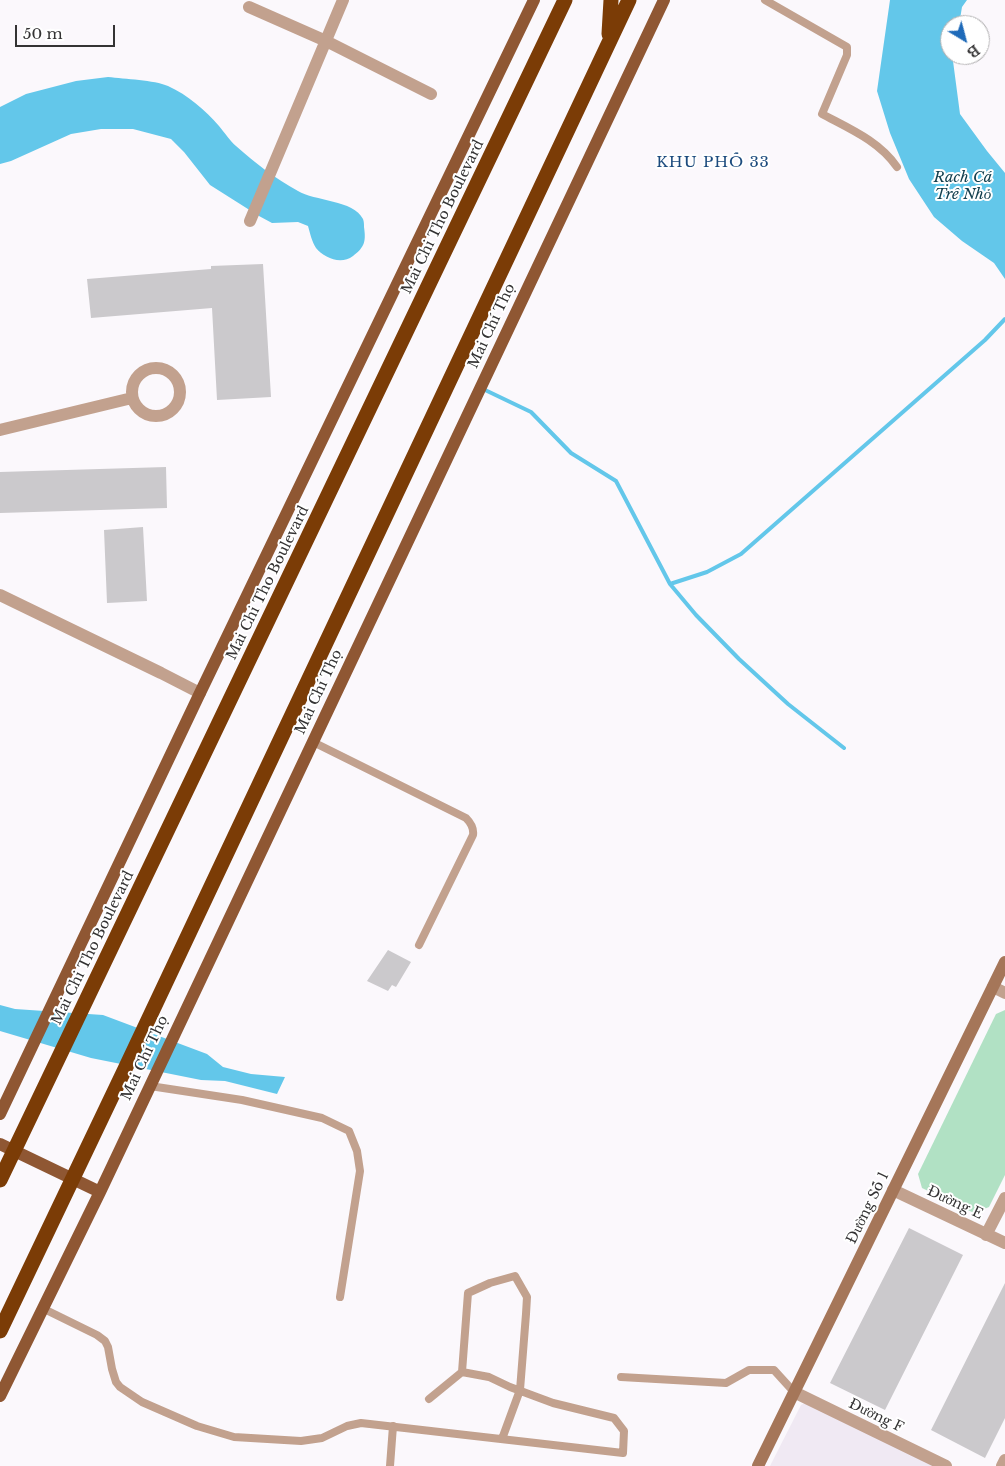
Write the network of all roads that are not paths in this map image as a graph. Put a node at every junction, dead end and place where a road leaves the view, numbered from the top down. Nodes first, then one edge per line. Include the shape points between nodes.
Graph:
1 (343, 0) edge
2 (534, 0) edge
3 (565, 0) edge
4 (611, 0) edge
5 (629, 0) edge
6 (664, 0) edge
7 (765, 0) edge
8 (249, 7) dead end
9 (326, 41) junction
10 (607, 45) junction
11 (431, 94) dead end
12 (898, 167) dead end
13 (250, 221) dead end
14 (132, 398) dead end
15 (0, 430) edge
16 (0, 595) edge
17 (200, 693) junction
18 (313, 742) junction
19 (419, 945) dead end
20 (1005, 962) edge
21 (999, 990) edge
22 (150, 1086) junction
23 (0, 1114) edge
24 (7, 1148) edge
25 (72, 1179) junction
26 (0, 1180) edge
27 (893, 1190) junction
28 (100, 1192) junction
29 (1005, 1198) edge
30 (986, 1235) junction
31 (1005, 1244) edge
32 (340, 1296) dead end
33 (42, 1308) junction
34 (0, 1331) edge
35 (462, 1372) junction
36 (621, 1377) dead end
37 (520, 1390) junction
38 (794, 1392) junction
39 (0, 1396) edge
40 (429, 1399) dead end
41 (394, 1426) junction
42 (502, 1439) junction
43 (1005, 1460) edge
44 (390, 1466) edge
45 (758, 1466) edge
46 (946, 1466) edge
47 (1002, 1466) edge

1 - 9 street
2 - 17 main road, Mai Chi Tho Boulevard
3 - 24 highway, Mai Chi Tho Boulevard
4 - 10 highway
5 - 10 highway
6 - 18 main road, Mai Chí Thọ
7 - 12 lane via 847,47 848,55 822,114 873,142
8 - 9 street
9 - 11 street
9 - 13 street
10 - 25 highway, Mai Chí Thọ
14 - 15 street
16 - 17 street
17 - 23 main road, Mai Chi Tho Boulevard
18 - 19 lane via 470,822 473,835
18 - 22 main road, Mai Chí Thọ
20 - 21 street, Đường Số 1
21 - 27 street, Đường Số 1
22 - 28 main road, Mai Chí Thọ
22 - 32 lane via 242,1100 322,1118 348,1131 358,1151 360,1171
24 - 25 main road
24 - 26 highway, Mai Chi Tho Boulevard
25 - 28 main road
25 - 34 highway, Mai Chí Thọ
27 - 30 street, Đường E
27 - 38 street, Đường Số 1
28 - 33 main road, Mai Chí Thọ
29 - 30 street
30 - 31 street, Đường E
33 - 39 main road, Mai Chí Thọ
33 - 41 lane via 104,1341 116,1382 126,1392 197,1426 234,1437 301,1442 322,1438 360,1423
35 - 37 lane via 489,1376
35 - 37 lane via 468,1293 515,1276 527,1298
35 - 40 lane
36 - 38 lane via 726,1383 749,1370 774,1370
37 - 42 lane
37 - 42 lane via 553,1403 614,1418 624,1431 623,1453
38 - 45 street, Đường Số 1
38 - 46 street, Đường F
41 - 42 lane
41 - 44 lane
43 - 47 street

